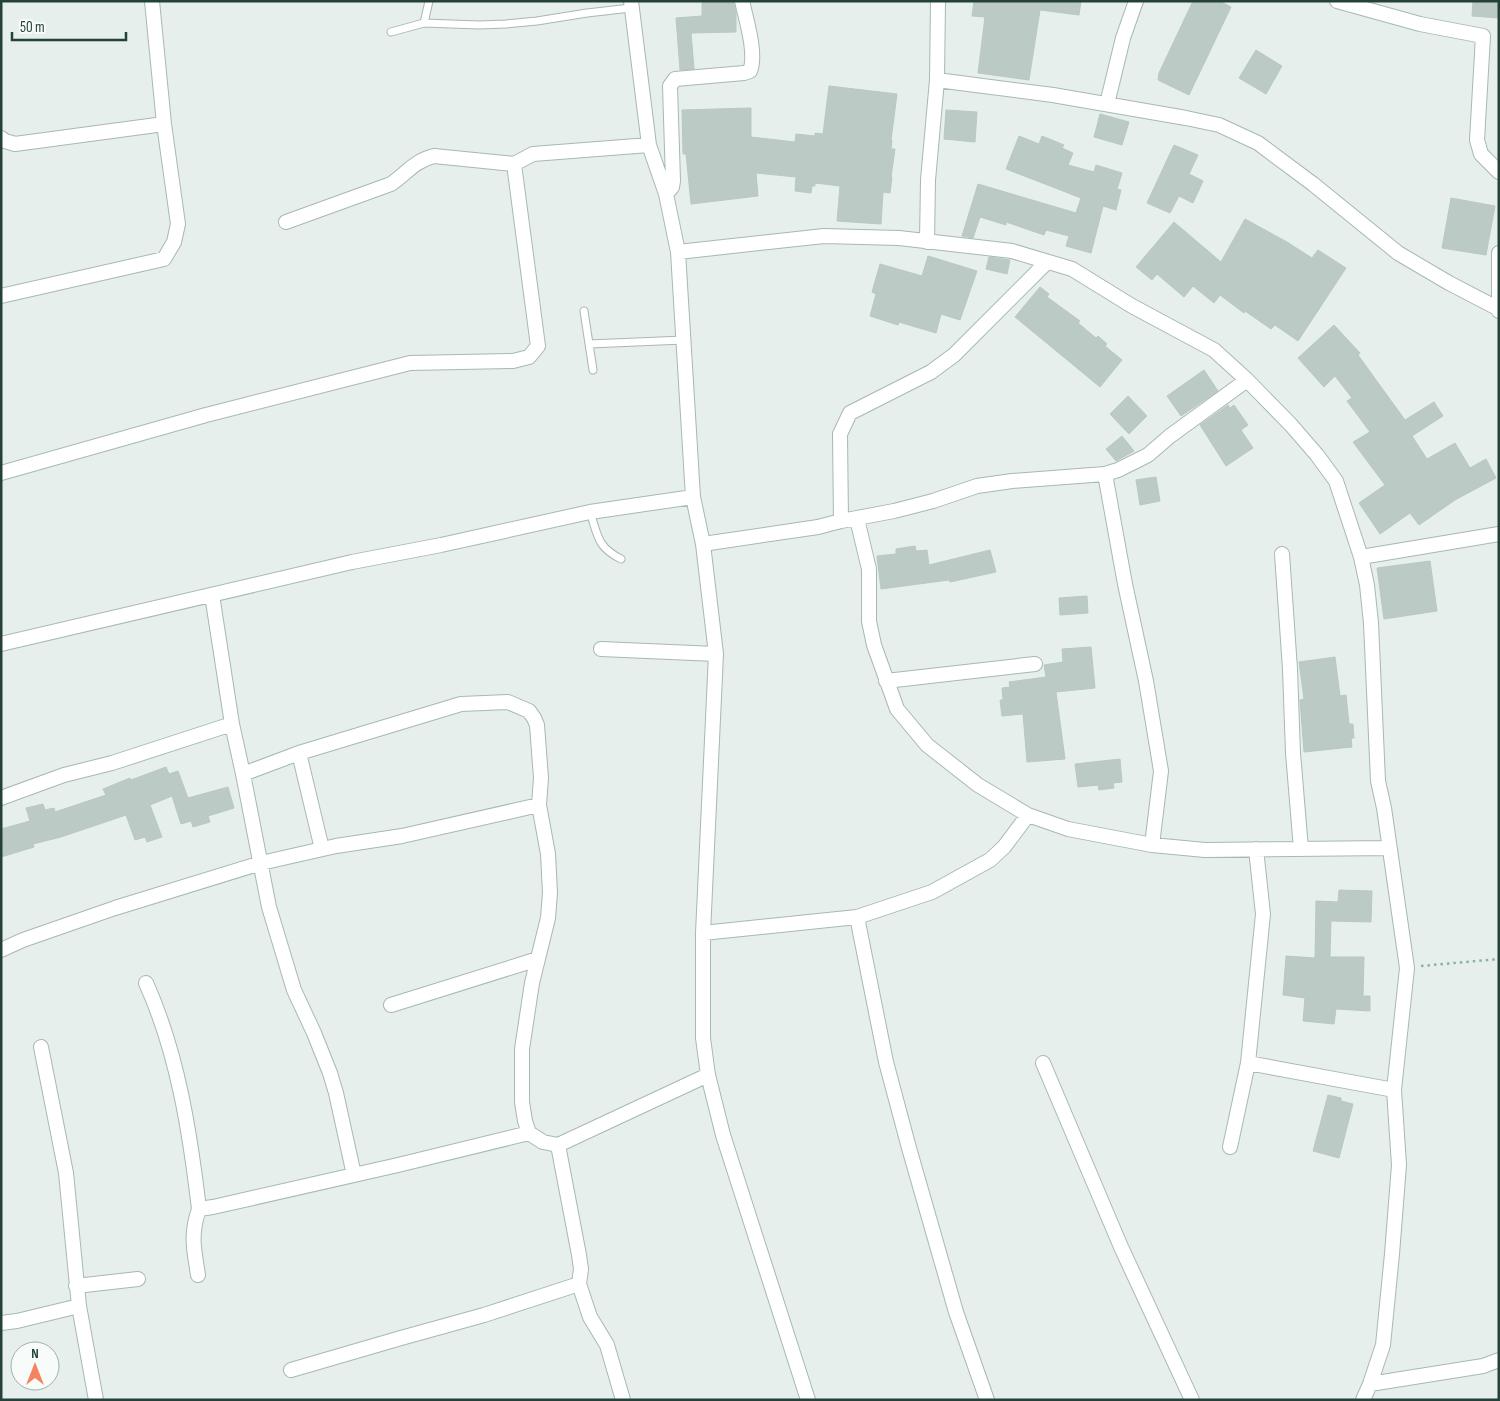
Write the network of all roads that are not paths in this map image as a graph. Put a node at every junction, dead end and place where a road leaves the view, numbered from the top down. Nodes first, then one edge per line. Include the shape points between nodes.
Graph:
1 (152, 1) edge
2 (429, 1) edge
3 (742, 1) edge
4 (938, 1) edge
5 (1136, 1) edge
6 (1337, 1) edge
7 (631, 5) edge
8 (424, 24) junction
9 (391, 32) dead end
10 (937, 80) junction
11 (1107, 104) junction
12 (164, 124) junction
13 (1, 138) edge
14 (649, 145) junction
15 (514, 164) junction
16 (1499, 172) edge
17 (666, 194) junction
18 (286, 222) dead end
19 (927, 242) junction
20 (678, 252) junction
21 (1499, 253) edge
22 (1047, 262) junction
23 (1, 296) edge
24 (1499, 310) edge
25 (584, 311) dead end
26 (684, 340) junction
27 (589, 344) junction
28 (593, 370) dead end
29 (1247, 380) junction
30 (1, 473) edge
31 (1105, 474) junction
32 (693, 497) junction
33 (590, 512) junction
34 (857, 519) junction
35 (841, 521) junction
36 (1499, 534) edge
37 (703, 544) junction
38 (1282, 554) dead end
39 (1361, 557) junction
40 (621, 559) dead end
41 (212, 595) junction
42 (1, 644) edge
43 (601, 649) dead end
44 (716, 654) junction
45 (1035, 664) dead end
46 (886, 681) junction
47 (232, 724) junction
48 (299, 753) junction
49 (243, 774) junction
50 (1, 798) edge
51 (539, 805) junction
52 (1028, 815) junction
53 (1152, 845) junction
54 (1389, 848) junction
55 (1256, 849) junction
56 (1301, 849) junction
57 (322, 850) junction
58 (261, 863) junction
59 (857, 917) junction
60 (703, 933) junction
61 (1, 950) edge
62 (538, 959) junction
63 (146, 984) dead end
64 (391, 1005) dead end
65 (41, 1047) dead end
66 (1248, 1063) junction
67 (1043, 1064) dead end
68 (708, 1075) junction
69 (1394, 1090) junction
70 (529, 1133) junction
71 (558, 1145) junction
72 (1230, 1147) dead end
73 (354, 1175) junction
74 (199, 1209) junction
75 (198, 1275) dead end
76 (138, 1279) dead end
77 (579, 1284) junction
78 (76, 1286) junction
79 (78, 1306) junction
80 (1, 1323) edge
81 (1499, 1360) edge
82 (291, 1370) dead end
83 (1370, 1384) junction
84 (96, 1400) edge
85 (623, 1400) edge
86 (808, 1400) edge
87 (987, 1400) edge
88 (1192, 1400) edge
89 (1363, 1400) edge

1 - 12 street
2 - 8 lane
3 - 17 street via 752,52 750,71 675,80 670,86 673,181
4 - 10 street
5 - 11 street
6 - 16 street via 1420,24 1483,36 1477,140 1481,154
7 - 8 lane via 506,24
7 - 14 street
8 - 9 lane
10 - 11 street
10 - 19 street via 928,180
11 - 24 street via 1219,125 1258,143 1398,253
12 - 13 street via 15,144
12 - 23 street via 178,224 174,242 164,259
14 - 15 street via 533,154
14 - 17 street
15 - 18 street via 434,156 422,159 391,184
15 - 30 street via 538,346 528,357 513,361 410,363 206,415
17 - 20 street
19 - 20 street via 824,236
19 - 22 street via 1012,251
20 - 26 street
21 - 24 street
22 - 29 street via 1072,268 1132,306 1214,350
22 - 35 street via 954,355 931,372 850,413 840,434
25 - 27 lane
26 - 27 lane
26 - 32 street
27 - 28 lane
29 - 31 street via 1148,454
29 - 39 street via 1291,425 1336,481
31 - 34 street via 977,486 933,501
31 - 53 street via 1161,771
32 - 33 street
32 - 37 street
33 - 40 lane via 603,547
33 - 41 street
34 - 35 street
34 - 46 street via 869,569 869,621
35 - 37 street via 795,532
36 - 39 street
37 - 44 street
38 - 56 street
39 - 54 street via 1371,623 1376,767
41 - 42 street
41 - 47 street
43 - 44 street
44 - 60 street
45 - 46 street
46 - 52 street via 897,709 927,745 978,785
47 - 49 street
47 - 50 street via 112,763 64,774
48 - 49 street
48 - 51 street via 461,704 508,702 528,711 537,725 542,778
48 - 57 street
49 - 58 street
51 - 57 street via 402,836
51 - 62 street via 548,854 550,893 548,918
52 - 53 street via 1068,829
52 - 59 street via 990,860 932,892
53 - 55 street via 1205,850
54 - 56 street
54 - 69 street via 1407,968
55 - 56 street
55 - 66 street via 1264,914
57 - 58 street
58 - 61 street via 115,908
58 - 73 street via 269,907 294,990 319,1043 336,1093
59 - 60 street
59 - 87 street via 886,1062 909,1148 956,1312
60 - 68 street via 703,1038
62 - 64 street
62 - 70 street via 522,1049 522,1102
63 - 74 street via 178,1079
65 - 78 street via 66,1172
66 - 69 street
66 - 72 street
67 - 88 street via 1121,1248
68 - 71 street
68 - 86 street via 723,1135
69 - 83 street via 1399,1165 1392,1254 1383,1345
70 - 71 street via 544,1142
70 - 73 street
71 - 77 street via 579,1255
73 - 74 street
74 - 75 street via 192,1237
76 - 78 street
77 - 82 street via 484,1315
77 - 85 street via 590,1317 607,1345
78 - 79 street
79 - 80 street
79 - 84 street
81 - 83 street via 1483,1366
83 - 89 street

